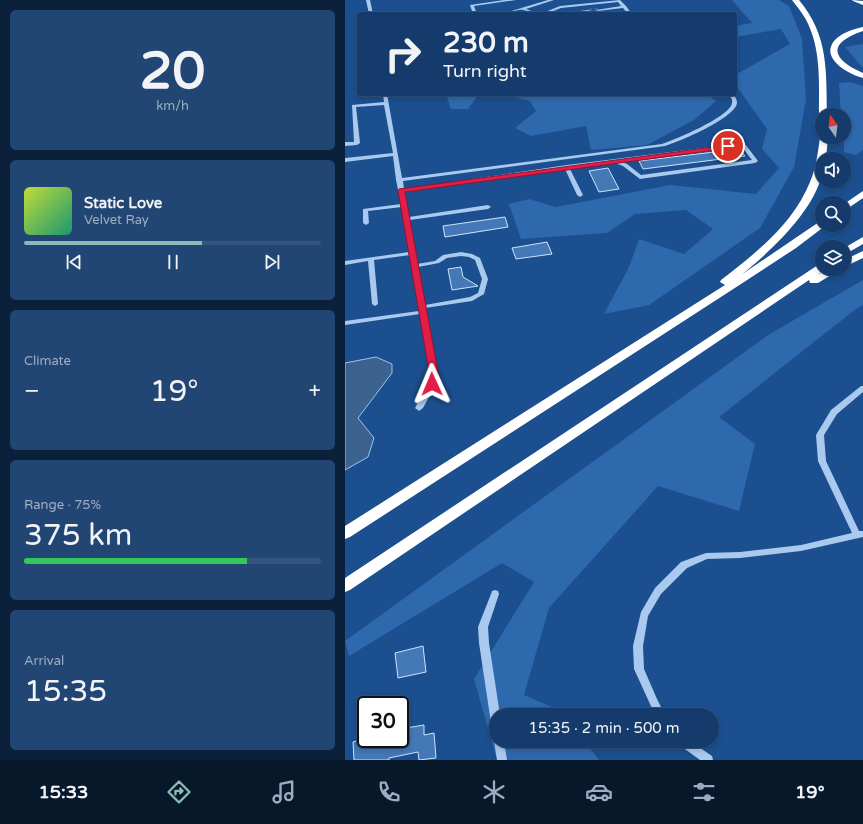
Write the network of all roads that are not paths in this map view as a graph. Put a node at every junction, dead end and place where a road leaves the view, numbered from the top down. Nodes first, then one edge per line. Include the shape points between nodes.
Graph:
1 (368, 0) edge
2 (470, 0) edge
3 (514, 0) edge
4 (552, 0) edge
5 (617, 0) edge
6 (795, 0) edge
7 (855, 0) edge
8 (863, 3) edge
9 (472, 5) junction
10 (625, 7) junction
11 (525, 9) junction
12 (598, 10) dead end
13 (588, 11) dead end
14 (371, 12) edge
15 (474, 12) edge
16 (512, 12) edge
17 (532, 12) edge
18 (547, 12) edge
19 (579, 12) edge
20 (629, 12) edge
21 (863, 29) edge
22 (863, 76) edge
23 (385, 96) edge
24 (733, 96) edge
25 (386, 103) junction
26 (823, 108) edge
27 (345, 144) edge
28 (824, 144) edge
29 (395, 154) junction
30 (345, 160) edge
31 (616, 161) junction
32 (567, 167) junction
33 (399, 180) junction
34 (402, 191) junction
35 (863, 194) edge
36 (580, 195) dead end
37 (851, 203) edge
38 (404, 205) junction
39 (488, 207) dead end
40 (406, 219) junction
41 (366, 223) dead end
42 (815, 229) edge
43 (863, 240) edge
44 (851, 248) edge
45 (413, 253) junction
46 (863, 254) edge
47 (371, 259) junction
48 (851, 260) edge
49 (345, 263) edge
50 (415, 266) junction
51 (815, 272) edge
52 (822, 276) edge
53 (375, 304) dead end
54 (422, 310) junction
55 (742, 320) junction
56 (345, 323) edge
57 (583, 381) junction
58 (863, 388) edge
59 (419, 408) dead end
60 (345, 533) edge
61 (860, 534) edge
62 (345, 586) edge
63 (495, 594) dead end
64 (494, 708) edge
65 (656, 708) edge
66 (500, 748) edge
67 (691, 748) edge
68 (502, 760) edge
69 (707, 760) edge

1 - 14 street
2 - 9 street
3 - 9 street
4 - 11 street
5 - 10 street
5 - 18 street via 563,7
6 - 26 highway via 809,16 818,35
7 - 8 highway
9 - 15 street
10 - 12 street
10 - 20 street
11 - 16 street
11 - 17 street
13 - 19 street
21 - 22 highway via 840,38 832,50 841,64
23 - 25 street
24 - 33 street via 735,99 734,107 727,113 687,137 663,145
25 - 27 street via 354,106 357,143
25 - 29 street
28 - 57 highway via 811,192 780,235 753,260 712,291 629,345
29 - 30 street
29 - 33 street
31 - 31 street via 743,144 755,161 640,177
31 - 32 street
32 - 34 street
32 - 36 street
33 - 34 street
34 - 38 street
35 - 37 highway
38 - 40 street
38 - 41 street via 365,210
39 - 40 street
40 - 45 street
42 - 57 highway
43 - 44 highway
45 - 47 street
45 - 50 street
46 - 48 highway
47 - 49 street
47 - 53 street
50 - 54 street
50 - 54 street via 437,262 445,256 470,255 478,259 485,279 481,294 472,299
51 - 55 highway
52 - 55 highway
54 - 56 street
54 - 59 street via 434,377
55 - 62 highway
57 - 60 highway
58 - 61 street via 834,412 820,435 822,462
61 - 65 street via 801,548 706,556 684,565 658,591 644,615 641,628 638,646 639,669
63 - 64 street via 483,627
66 - 68 street
67 - 69 street

